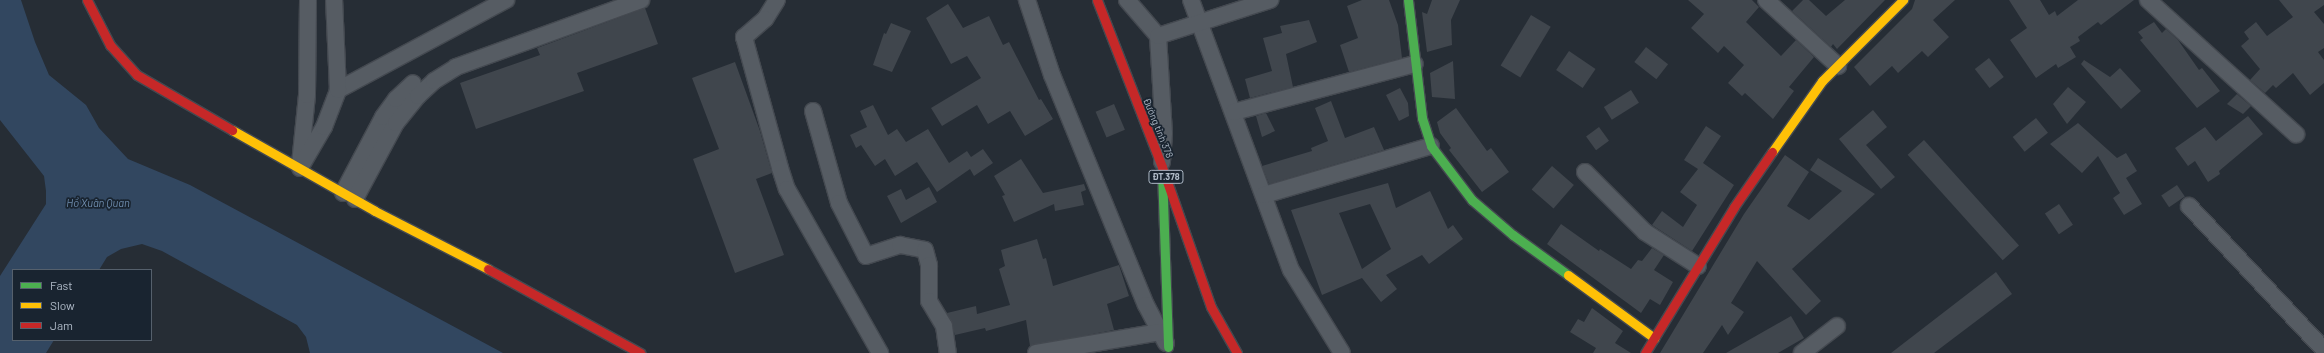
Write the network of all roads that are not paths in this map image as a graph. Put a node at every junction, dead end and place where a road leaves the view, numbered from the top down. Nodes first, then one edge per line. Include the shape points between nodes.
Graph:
1 (87, 0) edge
2 (308, 0) edge
3 (334, 0) edge
4 (506, 0) edge
5 (641, 0) edge
6 (777, 0) edge
7 (1027, 0) edge
8 (1096, 0) edge
9 (1126, 0) edge
10 (1192, 0) edge
11 (1270, 0) edge
12 (1408, 0) edge
13 (1766, 0) edge
14 (1903, 0) edge
15 (2148, 0) edge
16 (1199, 21) junction
17 (1158, 36) junction
18 (1415, 64) junction
19 (1838, 66) junction
20 (412, 83) dead end
21 (338, 90) junction
22 (813, 111) dead end
23 (1234, 112) junction
24 (2296, 134) dead end
25 (1432, 146) junction
26 (1162, 167) junction
27 (300, 168) junction
28 (1586, 172) dead end
29 (1264, 195) junction
30 (349, 196) junction
31 (2189, 206) dead end
32 (1698, 266) junction
33 (1837, 326) dead end
34 (1160, 332) junction
35 (1654, 338) junction
36 (1170, 350) edge
37 (2324, 350) edge
38 (640, 353) edge
39 (880, 353) edge
40 (948, 353) edge
41 (1036, 353) edge
42 (1237, 353) edge
43 (1342, 353) edge
44 (1645, 353) edge
45 (1802, 353) edge

1 - 27 street via 110,45 137,75
2 - 27 street via 308,95
3 - 21 street
4 - 21 street
5 - 30 street via 456,67 434,81 396,123
6 - 39 street via 765,19 744,37 780,168 787,189
7 - 34 street via 1052,75 1146,305
8 - 26 street, Đường tỉnh 378 / ĐT.378
9 - 17 street
10 - 16 street
11 - 16 street
12 - 18 street
13 - 19 street
14 - 19 street
15 - 24 street
16 - 17 street
16 - 23 street
17 - 26 street via 1164,133
18 - 23 street
18 - 25 street via 1422,118
19 - 32 street via 1822,81 1743,194
20 - 30 street via 383,117
21 - 27 street via 324,127
22 - 40 street via 839,203 866,256 900,245 924,250 929,265 929,301 944,326
23 - 29 street
25 - 29 street
25 - 35 street via 1472,200
26 - 36 street via 1163,255
26 - 42 street, Đường tỉnh 378 / ĐT.378 via 1211,307
27 - 30 street
28 - 32 street via 1645,232
29 - 43 street via 1291,270
30 - 38 street
31 - 37 street
32 - 35 street
33 - 45 street
34 - 36 street
34 - 41 street
35 - 44 street

